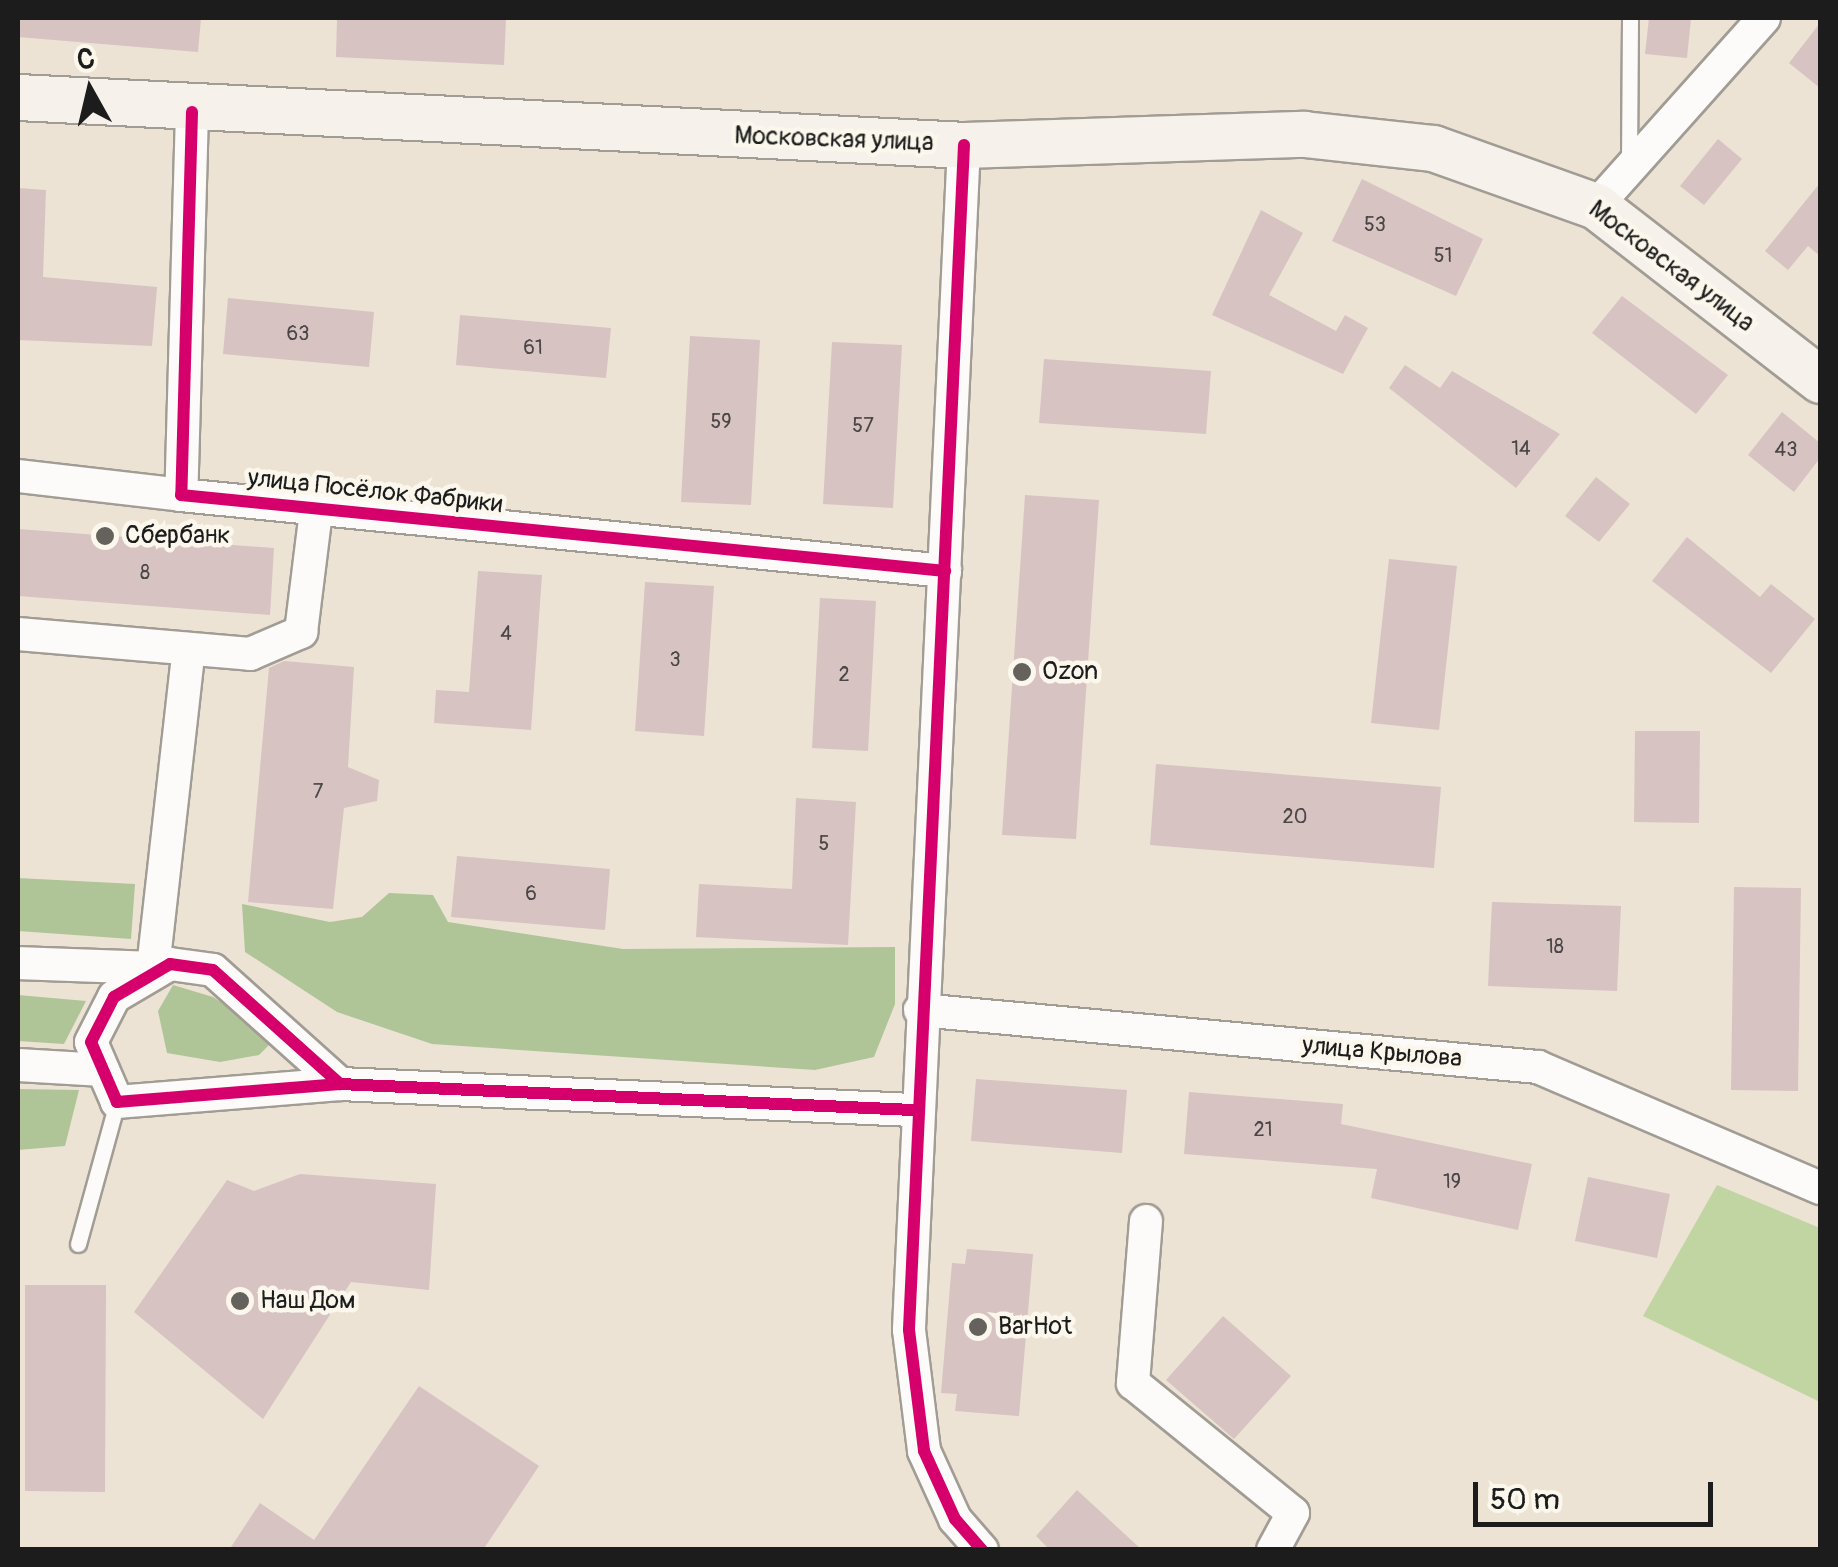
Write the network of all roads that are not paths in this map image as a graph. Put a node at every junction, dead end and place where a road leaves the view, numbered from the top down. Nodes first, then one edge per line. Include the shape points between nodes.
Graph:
1 (1630, 18) edge
2 (1764, 18) edge
3 (18, 97) edge
4 (192, 112) junction
5 (964, 146) junction
6 (1629, 168) junction
7 (1596, 206) junction
8 (1820, 380) edge
9 (18, 476) edge
10 (181, 495) junction
11 (316, 511) junction
12 (945, 571) junction
13 (18, 634) edge
14 (189, 650) junction
15 (18, 963) edge
16 (153, 968) junction
17 (920, 1010) junction
18 (18, 1065) edge
19 (103, 1070) junction
20 (340, 1084) junction
21 (116, 1102) junction
22 (913, 1110) junction
23 (1820, 1188) edge
24 (1146, 1221) dead end
25 (78, 1244) dead end
26 (982, 1550) edge
27 (1273, 1550) edge

1 - 6 lane
2 - 6 street
3 - 4 main road, Московская улица
4 - 5 main road, Московская улица
4 - 10 street
5 - 7 main road, Московская улица via 1304,134 1434,148
5 - 12 street
6 - 7 street
7 - 8 main road, Московская улица
9 - 10 street, улица Посёлок Фабрики
10 - 11 street, улица Посёлок Фабрики
11 - 12 street, улица Посёлок Фабрики
11 - 14 street, улица Посёлок Фабрики via 301,632 250,654
12 - 17 street
13 - 14 street, улица Посёлок Фабрики
14 - 16 street
15 - 16 street
16 - 19 street via 114,998 91,1042
16 - 20 street via 213,970
17 - 22 street
17 - 23 street, улица Крылова via 1538,1067
18 - 19 street
19 - 21 street
20 - 21 street
20 - 22 street
21 - 25 lane
22 - 26 street via 909,1330 924,1451 956,1519
24 - 27 street via 1133,1384 1293,1513

